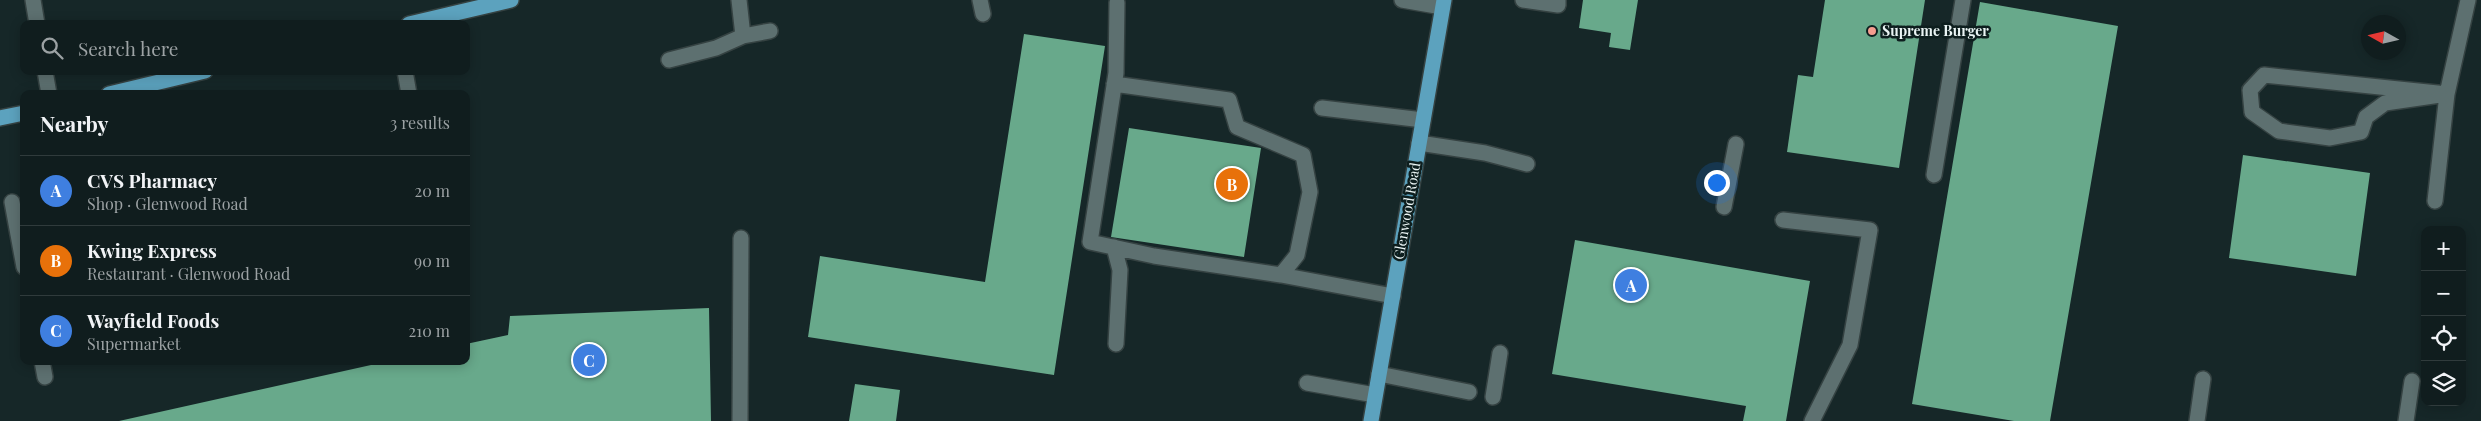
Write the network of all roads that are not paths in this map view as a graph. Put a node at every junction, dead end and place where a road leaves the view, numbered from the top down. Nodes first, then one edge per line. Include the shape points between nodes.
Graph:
1 (33, 0) edge
2 (511, 0) edge
3 (739, 0) edge
4 (1402, 0) edge
5 (1524, 0) edge
6 (1558, 0) edge
7 (1963, 0) edge
8 (2468, 0) edge
9 (1117, 3) dead end
10 (1443, 4) edge
11 (36, 20) edge
12 (425, 20) edge
13 (770, 31) dead end
14 (743, 36) junction
15 (669, 60) dead end
16 (46, 75) edge
17 (188, 75) edge
18 (406, 75) edge
19 (1115, 79) junction
20 (48, 90) edge
21 (126, 90) edge
22 (408, 90) edge
23 (2447, 94) junction
24 (1322, 108) dead end
25 (20, 114) edge
26 (0, 118) edge
27 (1423, 120) junction
28 (1419, 143) junction
29 (1736, 144) dead end
30 (1526, 164) dead end
31 (1934, 175) dead end
32 (2435, 201) dead end
33 (12, 202) edge
34 (1724, 208) dead end
35 (1782, 220) dead end
36 (740, 238) dead end
37 (20, 245) edge
38 (1114, 247) junction
39 (1281, 275) junction
40 (1393, 296) junction
41 (1116, 344) dead end
42 (1500, 353) dead end
43 (43, 365) edge
44 (1379, 374) junction
45 (46, 377) dead end
46 (2203, 379) dead end
47 (2412, 381) dead end
48 (1307, 383) dead end
49 (1469, 392) dead end
50 (1375, 395) junction
51 (1493, 397) dead end
52 (740, 421) edge
53 (1371, 421) edge
54 (1812, 421) edge
55 (2197, 421) edge
56 (2406, 421) edge

1 - 11 lane
2 - 12 main road
3 - 14 lane
4 - 10 lane
5 - 6 lane via 1558,5
7 - 31 lane
8 - 23 lane
9 - 19 lane
10 - 27 main road, Glenwood Road
13 - 14 lane
14 - 15 lane via 716,48
16 - 20 lane
17 - 21 main road
18 - 22 lane
19 - 38 lane via 1090,242
19 - 39 lane via 1229,100 1237,127 1303,155 1310,192 1297,255
23 - 23 lane via 2264,75 2250,90 2252,112 2279,131 2330,138 2361,132 2366,117 2385,104
23 - 32 lane
24 - 27 lane
25 - 26 main road
27 - 28 main road, Glenwood Road
28 - 30 lane via 1485,153
28 - 40 main road, Glenwood Road
29 - 34 lane
33 - 37 lane
35 - 54 lane via 1870,230 1850,345
36 - 52 lane
38 - 39 lane
38 - 41 lane via 1120,270
39 - 40 lane
40 - 44 main road, Glenwood Road
42 - 51 lane
43 - 45 lane
44 - 49 lane
44 - 50 main road, Glenwood Road
46 - 55 lane
47 - 56 lane
48 - 50 lane
50 - 53 main road, Glenwood Road

